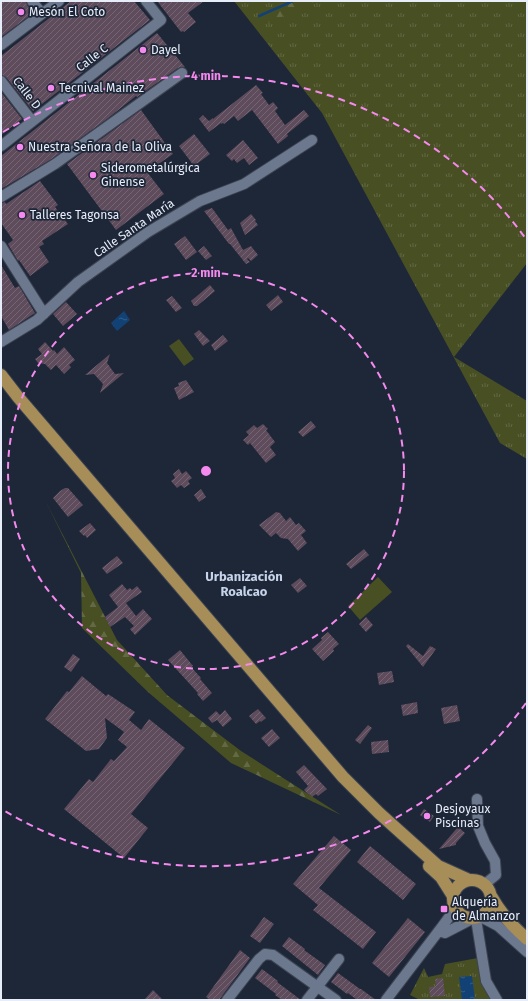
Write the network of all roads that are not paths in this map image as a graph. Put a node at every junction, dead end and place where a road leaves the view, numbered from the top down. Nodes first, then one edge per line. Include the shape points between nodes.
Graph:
1 (32, 1) edge
2 (59, 1) edge
3 (146, 1) edge
4 (42, 14) junction
5 (1, 45) edge
6 (182, 73) dead end
7 (1, 81) edge
8 (32, 121) junction
9 (312, 140) dead end
10 (1, 146) edge
11 (1, 197) edge
12 (1, 246) edge
13 (44, 314) junction
14 (1, 342) edge
15 (1, 375) edge
16 (1, 384) edge
17 (477, 799) dead end
18 (469, 880) junction
19 (485, 884) junction
20 (453, 896) junction
21 (491, 896) junction
22 (455, 909) junction
23 (478, 917) junction
24 (515, 928) junction
25 (443, 931) junction
26 (527, 939) edge
27 (527, 952) edge
28 (339, 959) dead end
29 (318, 987) junction
30 (226, 1000) edge
31 (307, 1000) edge
32 (336, 1000) edge
33 (386, 1000) edge
34 (392, 1000) edge
35 (497, 1000) edge

1 - 4 street
2 - 4 street
3 - 8 street, Calle C via 161,20
4 - 5 street
6 - 11 street via 55,164
7 - 8 street, Calle D
8 - 10 street, Calle C
9 - 13 street, Calle Santa María via 244,184 200,201 148,232 78,282
12 - 13 street
13 - 14 street, Calle Santa María
15 - 18 main road via 343,777 438,866
16 - 20 main road via 329,772 368,812 441,877
17 - 19 street via 478,826 495,861 496,875
18 - 19 main road
18 - 20 main road via 460,884
19 - 21 main road
20 - 22 main road
21 - 23 main road via 489,909
21 - 24 main road via 498,909
22 - 23 main road via 467,918
22 - 25 street
23 - 24 main road via 494,918
23 - 25 street
23 - 27 street via 498,926
23 - 35 street via 486,981
24 - 26 main road
25 - 33 street
25 - 34 street
28 - 29 street
29 - 30 street via 273,955 265,954
29 - 31 street
29 - 32 street

